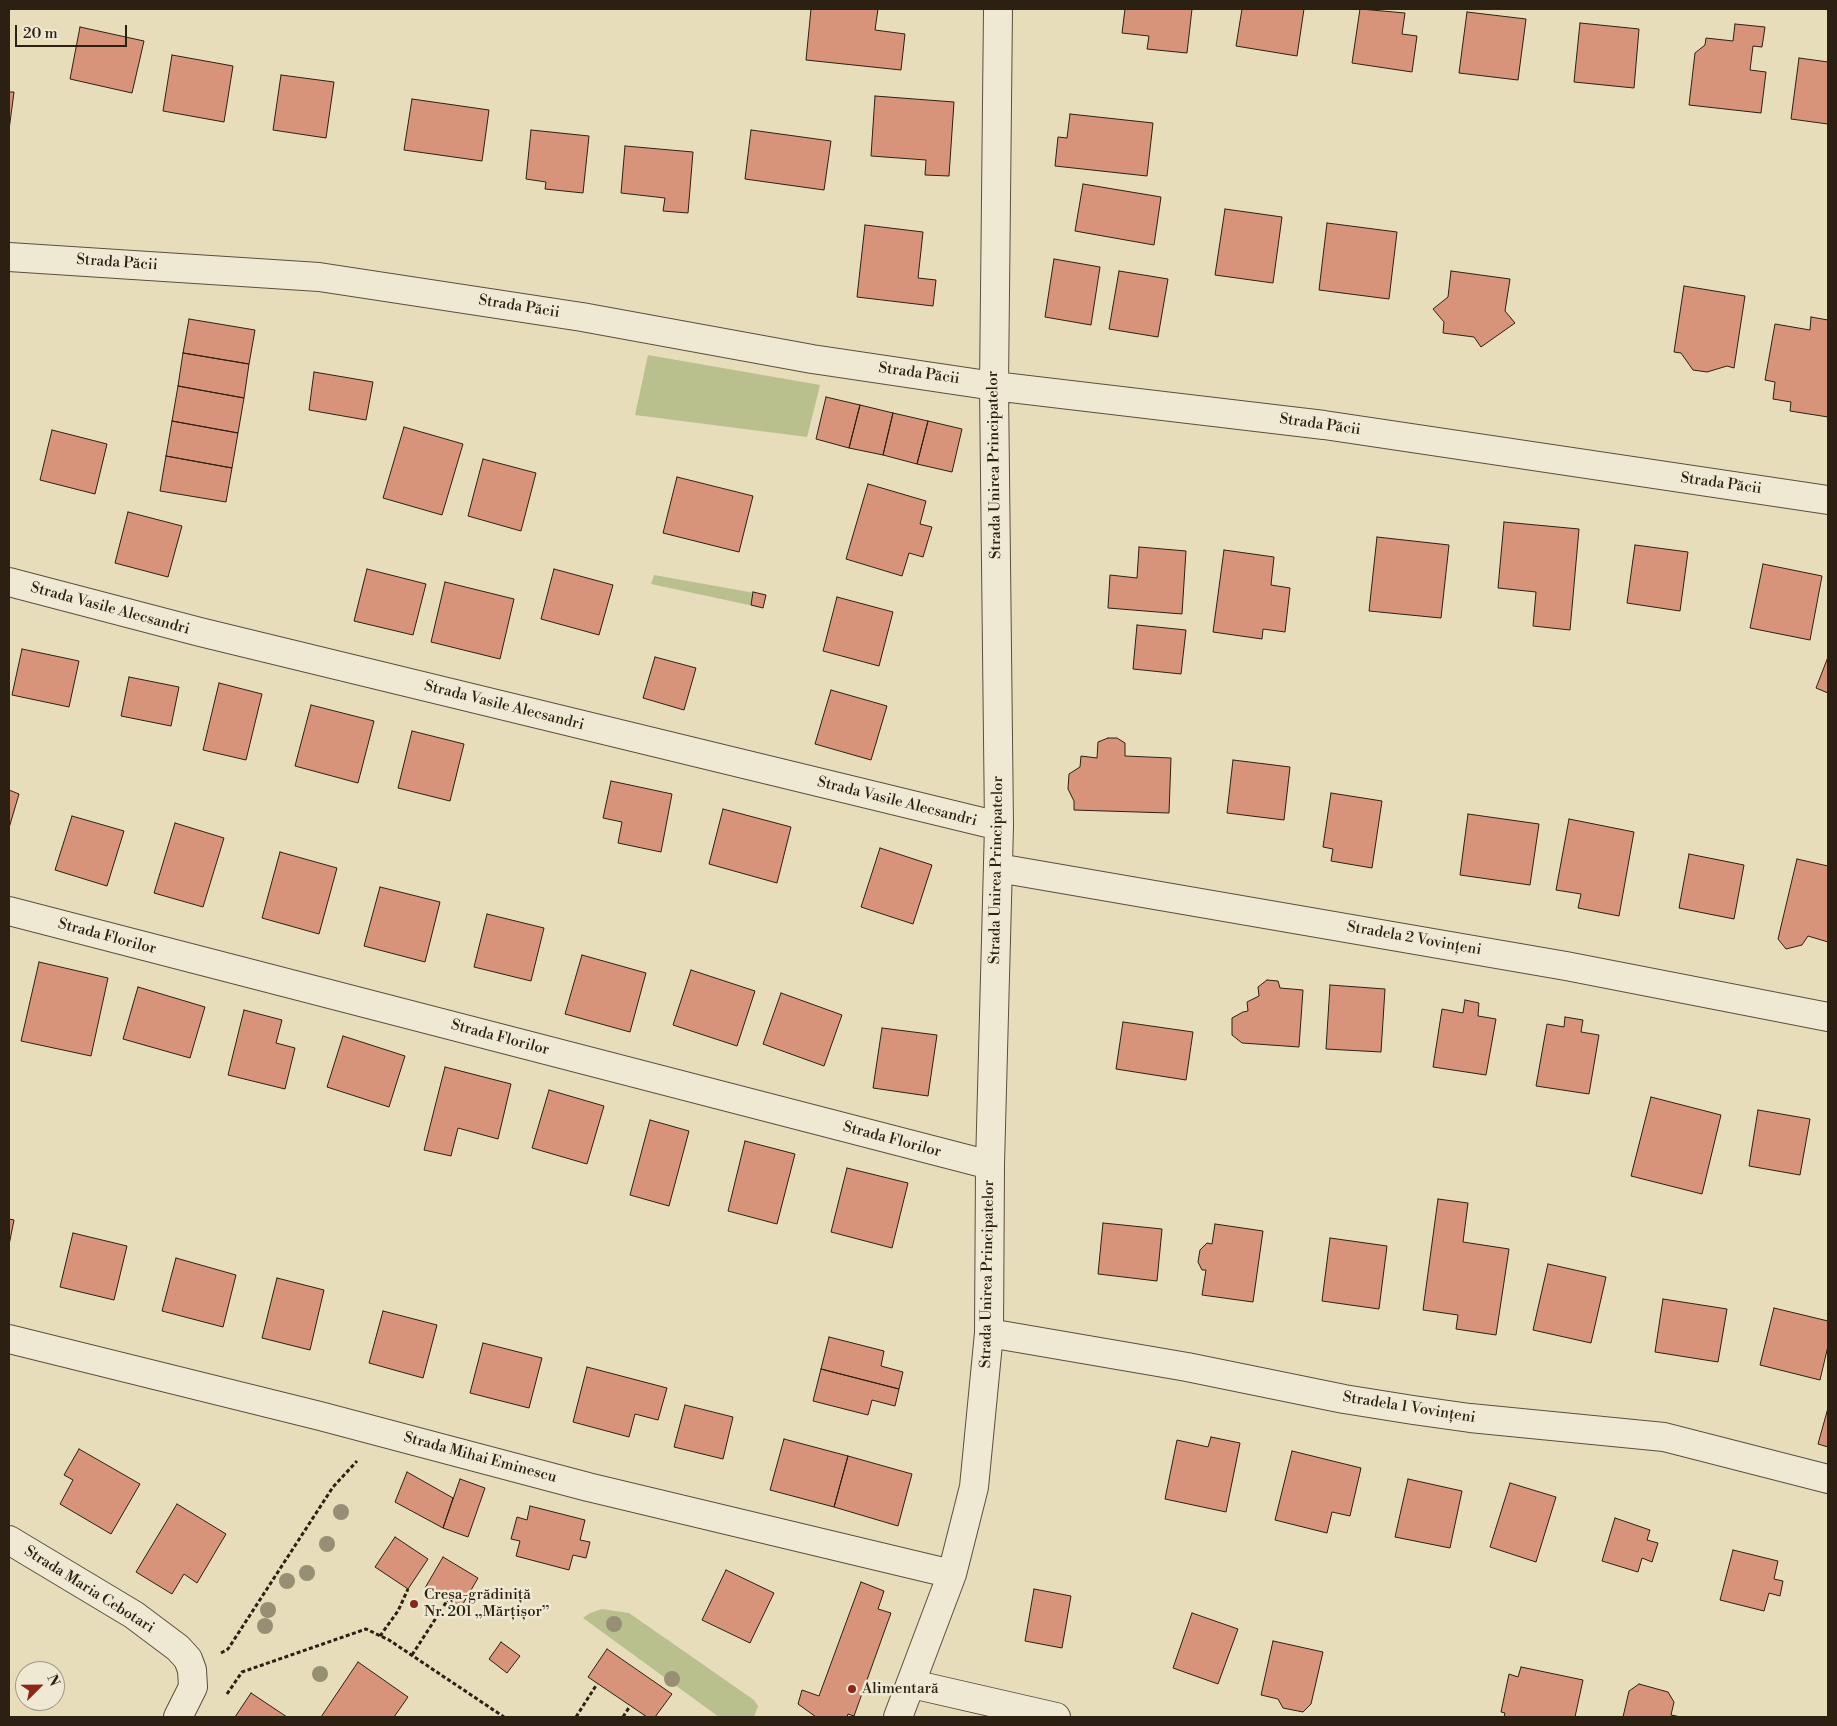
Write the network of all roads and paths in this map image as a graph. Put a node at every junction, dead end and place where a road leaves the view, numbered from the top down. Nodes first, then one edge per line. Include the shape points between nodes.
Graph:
1 (998, 9) edge
2 (9, 257) edge
3 (994, 386) junction
4 (1828, 500) edge
5 (9, 582) edge
6 (999, 826) junction
7 (998, 868) junction
8 (9, 911) edge
9 (1828, 1017) edge
10 (990, 1165) junction
11 (990, 1333) junction
12 (9, 1339) edge
13 (383, 1433) junction
14 (1828, 1479) edge
15 (9, 1540) edge
16 (952, 1574) junction
17 (408, 1589) dead end
18 (447, 1601) dead end
19 (380, 1636) junction
20 (412, 1655) junction
21 (192, 1670) junction
22 (597, 1684) dead end
23 (912, 1684) junction
24 (226, 1695) dead end
25 (630, 1706) dead end
26 (178, 1717) edge
27 (504, 1717) edge
28 (576, 1717) edge
29 (623, 1717) edge
30 (898, 1717) edge
31 (1056, 1717) edge

1 - 3 street, Strada Unirea Principatelor
2 - 3 street, Strada Păcii via 319,277
3 - 4 street, Strada Păcii via 1324,425
3 - 6 street, Strada Unirea Principatelor
5 - 6 street, Strada Vasile Alecsandri via 200,632
6 - 7 street, Strada Unirea Principatelor
7 - 9 street, Stradela 2 Vovințeni via 1566,966
7 - 10 street, Strada Unirea Principatelor
8 - 10 street, Strada Florilor
10 - 11 street, Strada Unirea Principatelor
11 - 14 street, Stradela 1 Vovințeni via 1413,1410 1664,1437
11 - 16 street, Strada Unirea Principatelor via 974,1488
12 - 13 street, Strada Mihai Eminescu
13 - 16 street, Strada Mihai Eminescu
13 - 21 path via 333,1487 228,1649
15 - 21 street, Strada Maria Cebotari via 134,1614 178,1648 188,1659
16 - 23 street, Strada Unirea Principatelor
17 - 19 path via 398,1612
18 - 20 path
19 - 20 path
19 - 24 path via 366,1629 242,1672
20 - 27 path
21 - 26 street via 193,1687
22 - 28 path
23 - 30 street, Strada Unirea Principatelor
23 - 31 street
25 - 29 path

